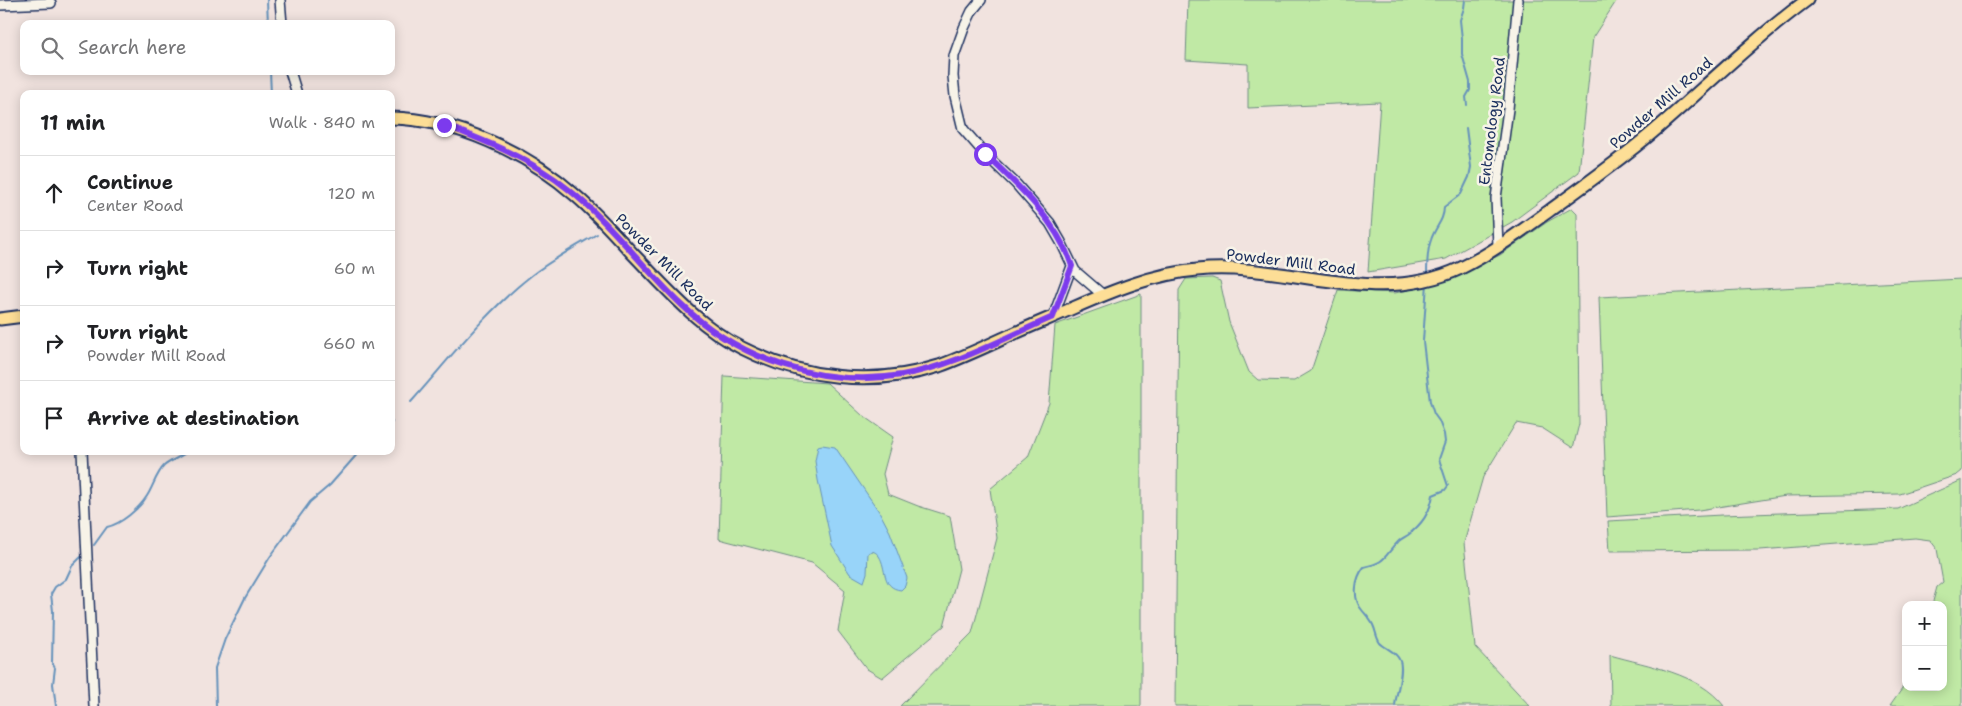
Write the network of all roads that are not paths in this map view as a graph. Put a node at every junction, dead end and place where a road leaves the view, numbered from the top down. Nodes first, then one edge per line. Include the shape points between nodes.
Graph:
1 (280, 0) edge
2 (981, 0) edge
3 (1518, 0) edge
4 (1807, 0) edge
5 (52, 3) dead end
6 (0, 5) edge
7 (282, 20) edge
8 (291, 75) edge
9 (296, 90) edge
10 (395, 118) edge
11 (1498, 246) junction
12 (1072, 266) junction
13 (1103, 295) junction
14 (20, 316) edge
15 (1053, 317) junction
16 (0, 319) edge
17 (82, 455) edge
18 (94, 706) edge

1 - 7 street
2 - 12 street via 964,28 954,56 955,96 963,128 1050,223
3 - 11 street, Entomology Road via 1496,198
4 - 11 main road, Powder Mill Road via 1776,23 1619,160
5 - 6 street
8 - 9 street
10 - 15 main road, Powder Mill Road via 444,125 492,143 535,166 578,197 682,306 744,350 788,368 846,378 904,374 936,367
11 - 13 main road, Powder Mill Road via 1464,267 1404,284 1365,286 1249,269 1217,268 1165,275
12 - 13 street
12 - 15 street
13 - 15 main road, Powder Mill Road
14 - 16 main road
17 - 18 street

